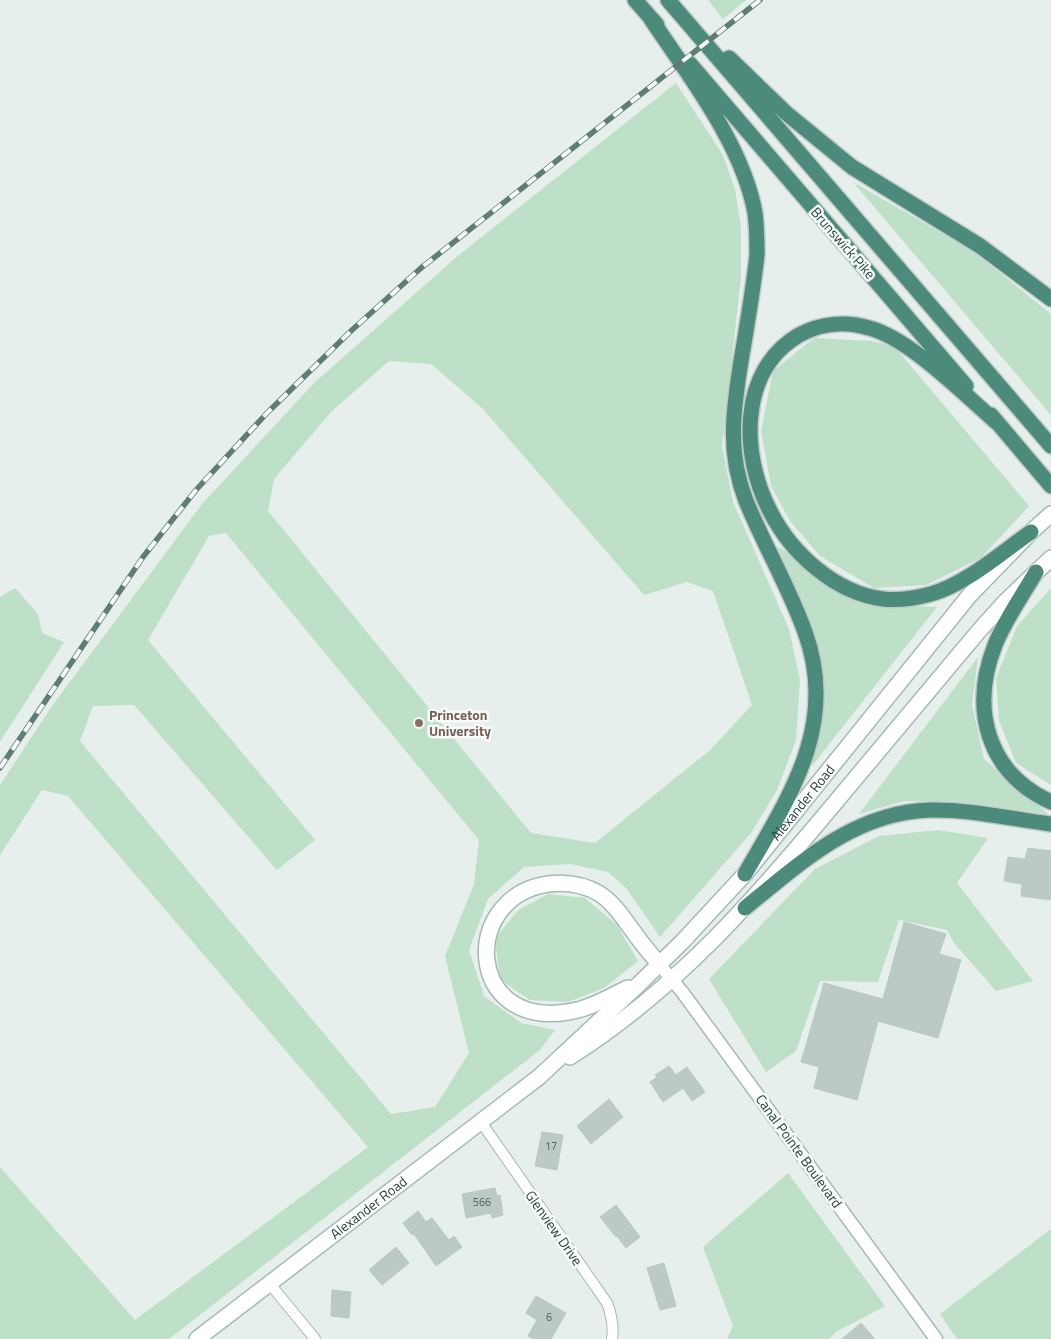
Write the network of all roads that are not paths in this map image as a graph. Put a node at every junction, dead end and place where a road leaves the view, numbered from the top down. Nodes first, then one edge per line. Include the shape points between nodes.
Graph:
1 (635, 0) edge
2 (668, 0) edge
3 (651, 19) junction
4 (1051, 299) edge
5 (996, 422) junction
6 (1051, 446) edge
7 (1051, 486) edge
8 (1051, 514) edge
9 (1030, 532) junction
10 (1051, 558) edge
11 (1036, 572) junction
12 (1051, 802) edge
13 (1051, 824) edge
14 (744, 874) junction
15 (745, 908) junction
16 (659, 964) junction
17 (672, 979) junction
18 (639, 984) junction
19 (539, 1076) junction
20 (481, 1122) junction
21 (270, 1284) junction
22 (197, 1339) edge
23 (315, 1339) edge
24 (612, 1339) edge
25 (936, 1339) edge

1 - 3 highway, Brunswick Pike
2 - 4 highway via 786,113 832,152 980,246
2 - 6 highway, Brunswick Pike
3 - 5 highway, Brunswick Pike
3 - 14 highway via 725,135 743,171 752,200 757,255 733,416 735,460 746,501 795,605 813,663 815,710 806,758 786,801
5 - 7 highway, Brunswick Pike
5 - 9 highway via 900,343 872,328 837,324 803,334 781,348 770,360 757,388 749,432 758,481 780,527 810,562 856,592 893,600 943,590 971,575
8 - 9 main road, Alexander Road
9 - 14 main road, Alexander Road via 944,626
10 - 11 main road, Alexander Road
11 - 12 highway via 995,645 983,710 990,740 1003,765 1032,792
11 - 15 main road, Alexander Road via 978,632
13 - 15 highway via 944,810 890,815 847,831 820,848
14 - 16 main road, Alexander Road
15 - 17 main road, Alexander Road
16 - 17 street, Canal Pointe Boulevard
16 - 18 main road, Alexander Road
16 - 18 main road via 611,903 591,890 573,885 542,885 524,892 507,905 490,932 487,964 494,983 508,999 529,1012 578,1010
17 - 19 main road, Alexander Road via 596,1040
17 - 25 street, Canal Pointe Boulevard
18 - 19 main road, Alexander Road
19 - 20 main road, Alexander Road
20 - 21 main road, Alexander Road
20 - 24 street, Glenview Drive via 607,1303 612,1314
21 - 22 main road, Alexander Road
21 - 23 street

